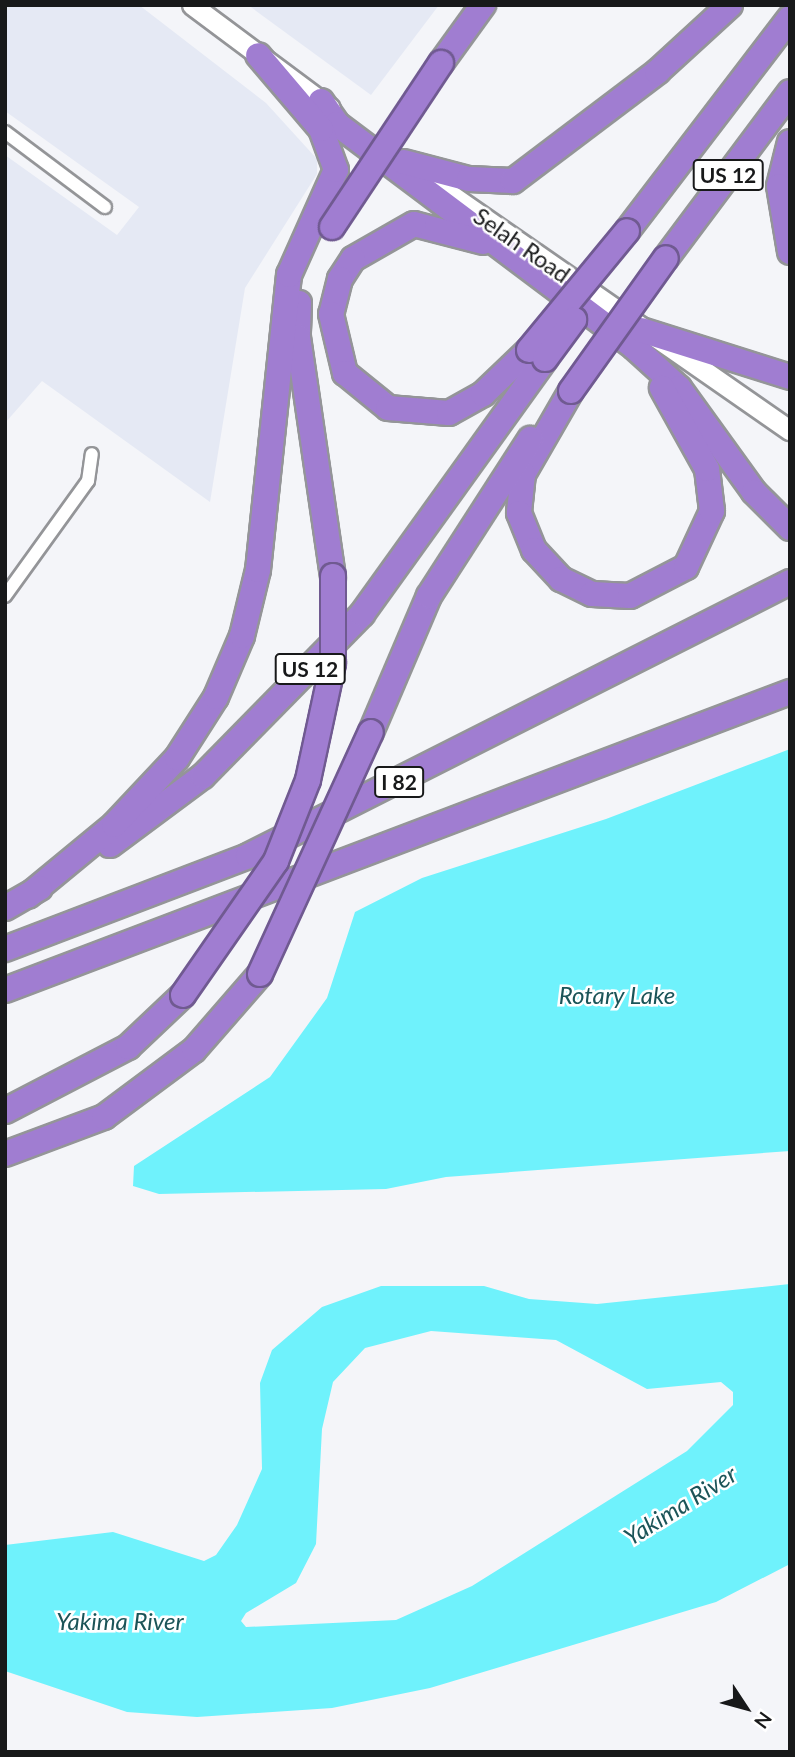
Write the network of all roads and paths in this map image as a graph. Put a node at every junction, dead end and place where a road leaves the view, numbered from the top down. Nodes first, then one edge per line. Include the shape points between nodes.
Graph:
1 (192, 5) edge
2 (483, 5) edge
3 (710, 5) edge
4 (730, 5) edge
5 (790, 18) edge
6 (258, 55) junction
7 (657, 72) junction
8 (790, 92) edge
9 (321, 101) junction
10 (5, 132) edge
11 (790, 142) edge
12 (404, 162) junction
13 (105, 207) dead end
14 (790, 253) edge
15 (549, 271) junction
16 (641, 330) junction
17 (537, 354) junction
18 (648, 363) junction
19 (790, 377) edge
20 (571, 391) junction
21 (790, 430) edge
22 (92, 454) dead end
23 (790, 527) edge
24 (785, 584) edge
25 (5, 597) edge
26 (790, 692) edge
27 (28, 896) junction
28 (5, 908) edge
29 (5, 948) edge
30 (5, 990) edge
31 (5, 1111) edge
32 (5, 1154) edge

1 - 6 main road, Selah Road
2 - 31 highway, bridge via 306,270 298,313 333,576 332,663 308,780 276,861 183,995 128,1047
3 - 7 highway
4 - 7 highway
5 - 17 highway, US 12, bridge via 631,235
6 - 9 main road, Selah Road
6 - 27 highway via 321,129 336,170 289,275 258,570 242,636 216,697 177,758 114,825
7 - 12 highway via 513,181 469,179
8 - 20 highway, US 12, bridge
9 - 12 main road, Selah Road
9 - 15 highway via 337,124
10 - 13 street
11 - 14 highway via 779,186
12 - 15 main road, Selah Road
15 - 16 main road, Selah Road
15 - 17 highway via 472,236 414,224 352,259 333,304 332,334 345,373 370,397 409,414 465,406
15 - 18 highway
16 - 19 highway
16 - 21 main road, Selah Road
17 - 27 highway, US 12 via 362,614 203,776 123,837
18 - 20 highway via 707,469 712,510 686,567 645,592 611,596 576,588 546,567 519,513 523,474
18 - 23 highway via 679,388 754,492
20 - 32 highway, US 12, bridge via 511,462 466,530 401,654 371,732 260,974 194,1050 114,1110 47,1142
22 - 25 street via 88,481
24 - 29 highway, I 82 via 248,856
26 - 30 highway, I 82
27 - 28 highway, US 12

